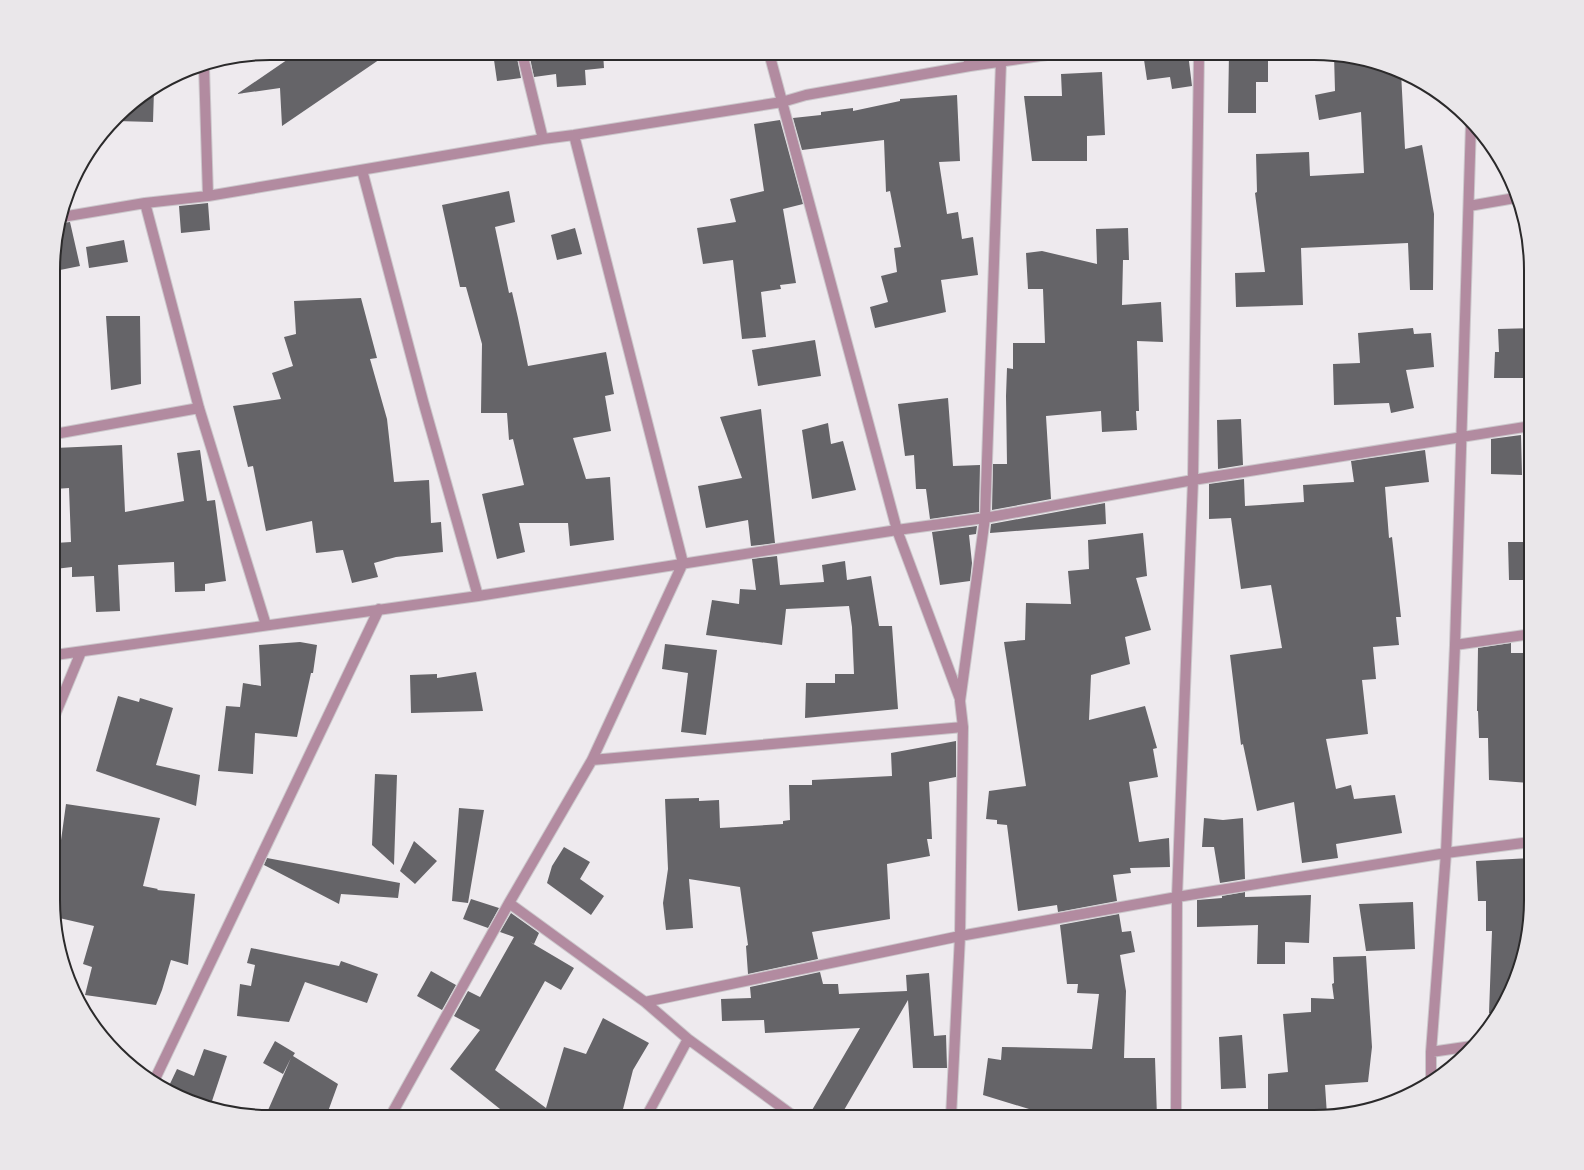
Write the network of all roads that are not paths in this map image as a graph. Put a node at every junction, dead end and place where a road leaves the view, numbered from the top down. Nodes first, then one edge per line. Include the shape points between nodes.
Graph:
1 (524, 60) edge
2 (771, 60) edge
3 (969, 60) edge
4 (1015, 60) edge
5 (1199, 60) edge
6 (1002, 62) junction
7 (970, 66) junction
8 (204, 70) edge
9 (782, 102) junction
10 (1472, 132) edge
11 (574, 135) junction
12 (543, 139) junction
13 (362, 170) junction
14 (208, 196) junction
15 (1512, 199) edge
16 (145, 203) junction
17 (1469, 206) junction
18 (67, 216) edge
19 (199, 408) junction
20 (1524, 427) edge
21 (60, 433) edge
22 (1462, 437) junction
23 (1193, 480) junction
24 (985, 518) junction
25 (897, 530) junction
26 (683, 563) junction
27 (478, 596) junction
28 (379, 610) junction
29 (266, 625) junction
30 (1524, 635) edge
31 (1455, 645) junction
32 (81, 652) junction
33 (60, 654) edge
34 (960, 701) junction
35 (60, 703) edge
36 (963, 727) junction
37 (592, 760) junction
38 (1524, 843) edge
39 (1446, 853) junction
40 (1177, 897) junction
41 (509, 903) junction
42 (960, 936) junction
43 (645, 1002) junction
44 (688, 1039) junction
45 (1463, 1047) edge
46 (1431, 1052) junction
47 (1431, 1075) edge
48 (156, 1077) edge
49 (394, 1110) edge
50 (650, 1110) edge
51 (785, 1110) edge
52 (951, 1110) edge
53 (1176, 1110) edge

1 - 12 street
2 - 9 street
3 - 7 street
4 - 6 street
5 - 23 street
6 - 7 street
6 - 24 street
7 - 9 street via 806,95
8 - 14 street
9 - 11 street
9 - 25 street
10 - 17 street
11 - 12 street
11 - 26 street
12 - 13 street
13 - 14 street
13 - 27 street
14 - 16 street
15 - 17 street
16 - 18 street
16 - 19 street
17 - 22 street
19 - 21 street
19 - 29 street
20 - 22 street
22 - 23 street
22 - 31 street
23 - 24 street
23 - 40 street
24 - 25 street
24 - 34 street
25 - 26 street
25 - 34 street
26 - 27 street
26 - 37 street
27 - 28 street
28 - 29 street
28 - 48 street
29 - 32 street
30 - 31 street
31 - 39 street
32 - 33 street
32 - 35 street
34 - 36 street
36 - 37 street
36 - 42 street
37 - 41 street
38 - 39 street
39 - 40 street
39 - 46 street
40 - 42 street
40 - 53 street
41 - 43 street
41 - 49 street
42 - 43 street
42 - 52 street
43 - 44 street
44 - 50 street
44 - 51 street
45 - 46 street
46 - 47 street

